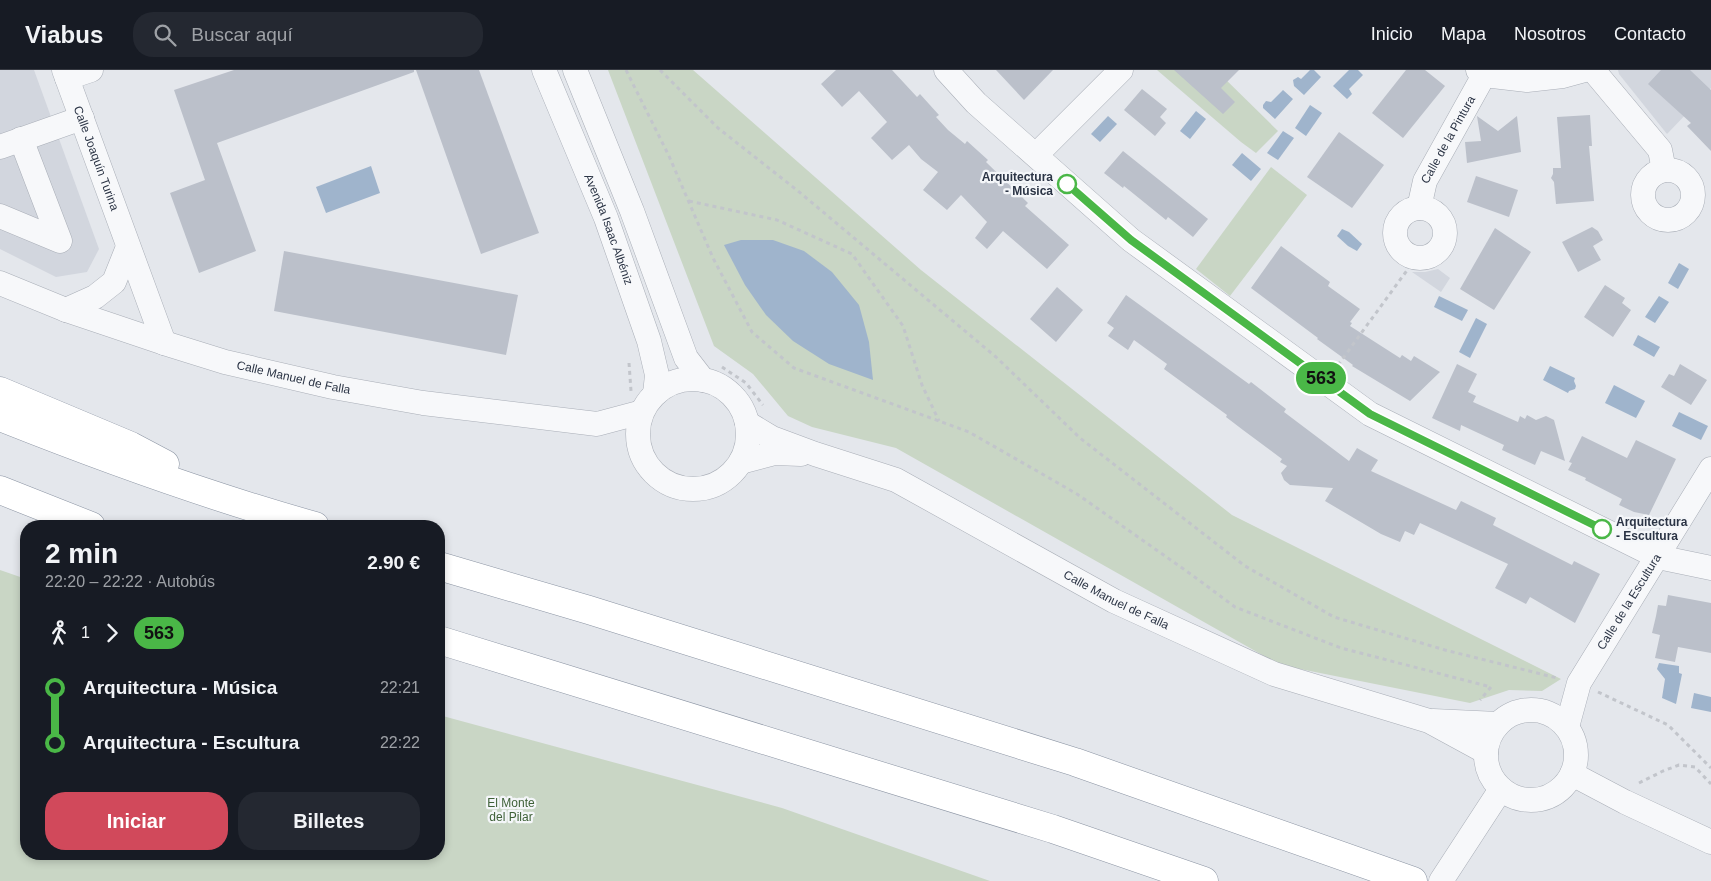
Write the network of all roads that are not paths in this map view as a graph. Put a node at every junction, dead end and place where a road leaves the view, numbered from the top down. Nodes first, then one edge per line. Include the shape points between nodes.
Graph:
1 (91, 70) edge
2 (544, 70) edge
3 (575, 70) edge
4 (946, 70) edge
5 (1121, 70) edge
6 (1585, 70) edge
7 (1593, 70) edge
8 (1481, 72) edge
9 (65, 74) edge
10 (82, 118) junction
11 (11, 143) edge
12 (1036, 155) junction
13 (1664, 170) dead end
14 (1419, 208) junction
15 (0, 216) edge
16 (128, 247) junction
17 (0, 283) edge
18 (66, 310) junction
19 (164, 344) junction
20 (703, 380) junction
21 (0, 391) edge
22 (648, 403) junction
23 (0, 417) edge
24 (747, 423) junction
25 (597, 424) junction
26 (640, 450) junction
27 (815, 454) junction
28 (741, 462) junction
29 (1711, 469) edge
30 (0, 490) edge
31 (230, 500) junction
32 (0, 505) edge
33 (48, 520) edge
34 (76, 520) edge
35 (293, 520) edge
36 (1658, 557) junction
37 (445, 568) edge
38 (1711, 568) edge
39 (445, 642) edge
40 (1579, 683) junction
41 (1543, 711) junction
42 (1429, 721) junction
43 (1498, 724) junction
44 (1567, 727) junction
45 (1486, 752) junction
46 (1572, 774) junction
47 (1501, 789) junction
48 (1711, 842) edge
49 (1204, 881) edge
50 (1412, 881) edge
51 (1441, 881) edge

1 - 9 street
2 - 22 street, Avenida Isaac Albéniz via 606,218 649,341 657,375
3 - 20 street via 686,358
4 - 12 street via 976,103
5 - 12 street
6 - 8 street, Calle de la Pintura via 1527,80
7 - 13 street via 1660,150
8 - 14 street, Calle de la Pintura via 1425,181
9 - 10 street, Calle Joaquín Turina
10 - 11 street
10 - 16 street, Calle Joaquín Turina
11 - 15 street via 60,241
12 - 36 street via 1131,240 1370,414
14 - 14 street via 1428,209 1441,219 1445,235 1436,252 1416,258 1402,251 1394,234 1395,226 1404,213
16 - 18 street via 114,282 95,297
16 - 19 street, Calle Joaquín Turina
17 - 18 street, Calle Manuel de Falla
18 - 19 street, Calle Manuel de Falla
19 - 25 street, Calle Manuel de Falla via 333,387 422,403
20 - 22 street via 686,379 669,384
20 - 24 street via 723,388 738,403
21 - 31 highway via 131,446
22 - 25 street, Calle Manuel de Falla
22 - 26 street via 637,431
23 - 31 highway via 83,450
24 - 27 street, Calle Manuel de Falla via 772,438
24 - 28 street via 746,450
25 - 26 street, Calle Manuel de Falla
26 - 28 street via 657,477 686,490 718,484
27 - 28 street, Calle Manuel de Falla via 775,453
27 - 42 street, Calle Manuel de Falla via 896,480 1114,601 1274,674
29 - 36 street, Calle de la Escultura
30 - 34 highway
31 - 35 highway
32 - 33 highway
36 - 38 street
36 - 40 street, Calle de la Escultura
37 - 50 highway via 1076,762
39 - 49 highway via 1054,829
40 - 41 street, Calle de la Escultura
40 - 44 street, Calle de la Escultura
41 - 43 street via 1518,711
41 - 44 street
42 - 43 street, Calle Manuel de Falla
42 - 45 street, Calle Manuel de Falla
43 - 45 street via 1489,737
44 - 46 street via 1574,742 1576,758
45 - 47 street via 1492,779
46 - 47 street via 1553,795 1540,799 1513,797
46 - 48 street
47 - 51 street

